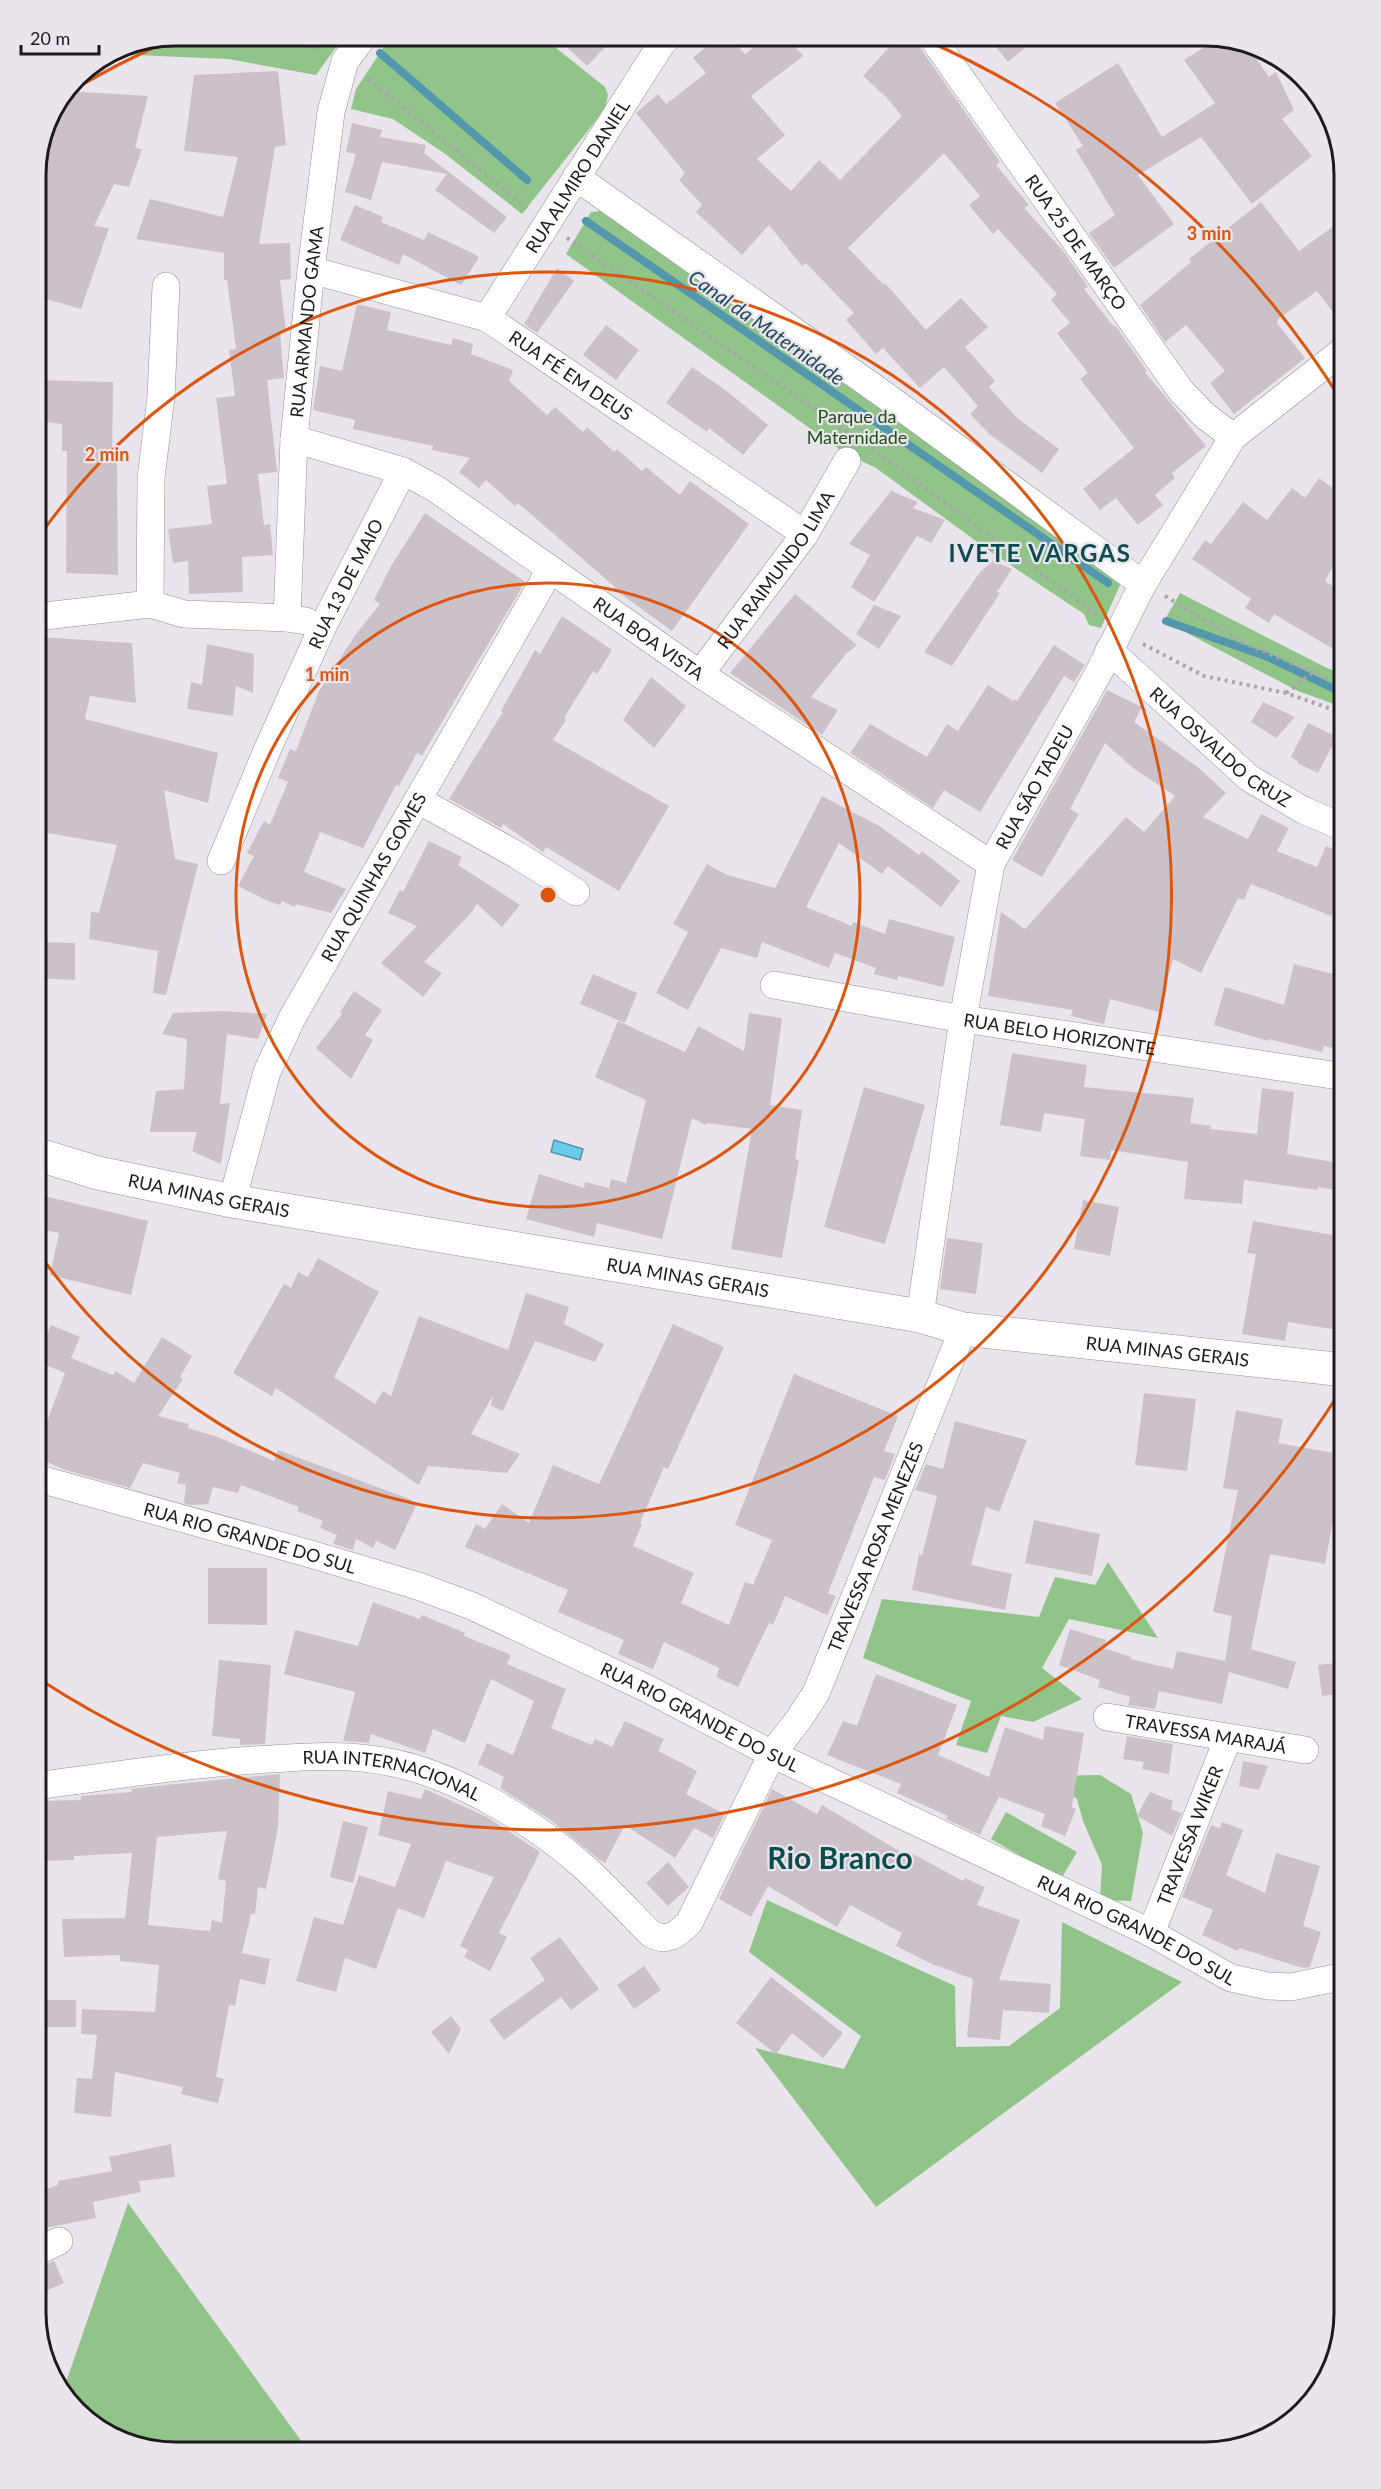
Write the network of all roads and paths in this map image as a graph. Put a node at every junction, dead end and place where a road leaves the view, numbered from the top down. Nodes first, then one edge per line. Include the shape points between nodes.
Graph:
1 (312, 47) edge
2 (356, 47) edge
3 (659, 47) edge
4 (939, 47) edge
5 (345, 61) junction
6 (572, 183) junction
7 (550, 220) junction
8 (311, 270) junction
9 (166, 286) dead end
10 (487, 318) junction
11 (1334, 358) edge
12 (1233, 437) junction
13 (294, 439) junction
14 (847, 461) dead end
15 (403, 471) junction
16 (805, 534) junction
17 (550, 570) junction
18 (1141, 589) junction
19 (150, 604) junction
20 (47, 616) edge
21 (287, 618) junction
22 (324, 624) junction
23 (1117, 636) junction
24 (1313, 672) junction
25 (699, 674) junction
26 (1334, 682) edge
27 (1286, 693) junction
28 (1334, 710) edge
29 (418, 800) junction
30 (1334, 823) edge
31 (220, 861) dead end
32 (991, 864) junction
33 (576, 892) dead end
34 (774, 985) dead end
35 (963, 1019) junction
36 (1334, 1075) edge
37 (47, 1157) edge
38 (232, 1201) junction
39 (920, 1316) junction
40 (963, 1329) junction
41 (1334, 1369) edge
42 (46, 1481) edge
43 (1107, 1717) dead end
44 (1228, 1738) junction
45 (1305, 1750) dead end
46 (772, 1754) junction
47 (46, 1785) edge
48 (689, 1923) joint
49 (1151, 1933) junction
50 (1334, 1978) edge

1 - 5 path
2 - 5 street, RUA ARMANDO GAMA
3 - 6 street, RUA ALMIRO DANIEL
4 - 12 street, RUA 25 DE MARÇO via 1181,391
5 - 7 path
5 - 8 street, RUA ARMANDO GAMA via 331,112
6 - 7 street, RUA ALMIRO DANIEL
6 - 18 street via 893,401
7 - 10 street, RUA ALMIRO DANIEL
7 - 23 path via 857,438
8 - 10 street, RUA FÉ EM DEUS
8 - 13 street, RUA ARMANDO GAMA
9 - 19 street via 161,398 151,478
10 - 16 street, RUA FÉ EM DEUS
11 - 12 street, RUA SÃO TADEU
12 - 18 street, RUA SÃO TADEU
13 - 15 street, RUA BOA VISTA
13 - 21 street, RUA ARMANDO GAMA
14 - 16 street, RUA RAIMUNDO LIMA
15 - 17 street, RUA BOA VISTA via 436,489
15 - 22 street, RUA 13 DE MAIO
16 - 25 street, RUA RAIMUNDO LIMA
17 - 25 street, RUA BOA VISTA
17 - 29 street, RUA QUINHAS GOMES
18 - 23 street, RUA SÃO TADEU
18 - 24 path via 1239,641
19 - 20 street
19 - 21 street via 184,614
21 - 22 street
22 - 31 street, RUA 13 DE MAIO
23 - 27 path via 1204,676
23 - 30 street, RUA OSVALDO CRUZ via 1249,778
23 - 32 street, RUA SÃO TADEU
24 - 26 path
24 - 27 path
25 - 32 street, RUA BOA VISTA
27 - 28 path
29 - 33 street
29 - 38 street, RUA QUINHAS GOMES via 292,1018 267,1072
32 - 35 street, RUA SÃO TADEU
34 - 35 street, RUA BELO HORIZONTE
35 - 36 street, RUA BELO HORIZONTE
35 - 39 street, RUA SÃO TADEU
37 - 38 street, RUA MINAS GERAIS via 98,1173
38 - 39 street, RUA MINAS GERAIS
39 - 40 street, RUA MINAS GERAIS
40 - 41 street, RUA MINAS GERAIS
40 - 46 street, TRAVESSA ROSA MENEZES via 816,1693
42 - 46 street, RUA RIO GRANDE DO SUL via 307,1553 461,1602 645,1688
43 - 44 street, TRAVESSA MARAJÁ
44 - 45 street, TRAVESSA MARAJÁ
44 - 49 street, TRAVESSA WIKER
46 - 48 street, TRAVESSA ROSA MENEZES
46 - 49 street, RUA RIO GRANDE DO SUL
47 - 48 street, RUA INTERNACIONAL via 235,1761 352,1757 394,1763 478,1795 527,1824 584,1866 651,1934 672,1937
49 - 50 street, RUA RIO GRANDE DO SUL via 1232,1978 1291,1987

